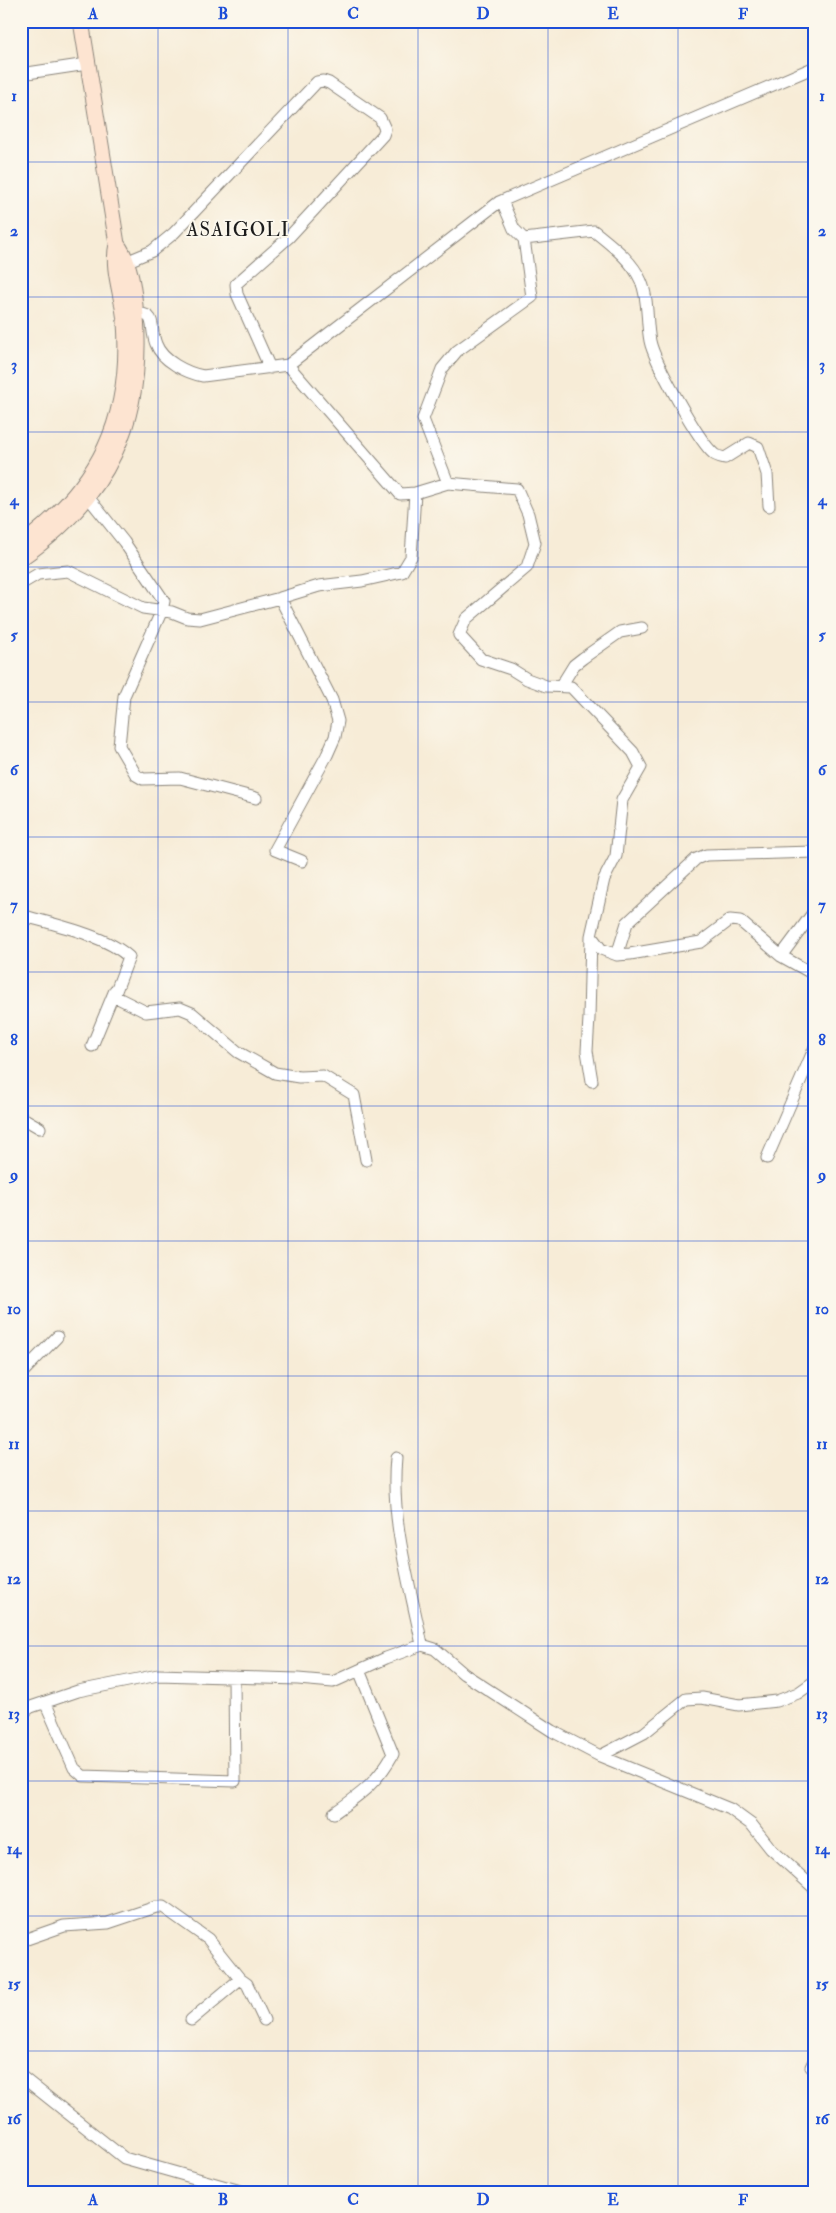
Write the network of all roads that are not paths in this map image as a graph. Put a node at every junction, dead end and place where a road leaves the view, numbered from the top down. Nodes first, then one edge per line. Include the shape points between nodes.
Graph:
1 (81, 21) edge
2 (87, 64) junction
3 (815, 67) edge
4 (21, 74) edge
5 (502, 201) junction
6 (524, 238) junction
7 (117, 244) junction
8 (126, 262) junction
9 (130, 313) junction
10 (288, 365) junction
11 (270, 368) junction
12 (448, 484) junction
13 (415, 493) junction
14 (88, 497) junction
15 (769, 506) dead end
16 (21, 545) edge
17 (21, 558) edge
18 (21, 584) edge
19 (280, 598) junction
20 (162, 610) junction
21 (642, 628) dead end
22 (561, 686) junction
23 (256, 798) dead end
24 (815, 852) edge
25 (302, 860) dead end
26 (813, 913) dead end
27 (21, 915) edge
28 (591, 936) junction
29 (617, 955) junction
30 (781, 956) junction
31 (815, 975) edge
32 (114, 996) junction
33 (92, 1046) dead end
34 (815, 1046) edge
35 (592, 1081) dead end
36 (21, 1117) edge
37 (40, 1128) dead end
38 (767, 1158) dead end
39 (366, 1160) dead end
40 (57, 1337) dead end
41 (21, 1374) edge
42 (396, 1458) dead end
43 (422, 1644) junction
44 (360, 1670) junction
45 (234, 1677) junction
46 (815, 1681) edge
47 (45, 1702) junction
48 (21, 1714) edge
49 (600, 1756) junction
50 (334, 1814) dead end
51 (815, 1889) edge
52 (21, 1941) edge
53 (240, 1979) junction
54 (192, 2020) dead end
55 (264, 2020) dead end
56 (21, 2076) edge
57 (244, 2192) edge

1 - 2 main road
2 - 4 street
2 - 7 main road
3 - 5 street
5 - 6 street via 514,229
5 - 10 street
6 - 12 street via 532,297 456,351 442,370 423,419
6 - 15 street via 594,231 627,259 644,290 650,343 666,380 714,455 724,458 749,443 758,447 767,474
7 - 8 main road via 125,254
7 - 9 main road via 114,256
8 - 9 main road
8 - 11 street via 152,251 174,233 317,82 329,82 380,118 385,129 383,135 288,238 236,284 237,294
9 - 11 street via 146,314 151,318 156,345 168,359 191,374 203,376
9 - 14 main road via 138,366 134,392 126,424 110,464
9 - 16 main road via 124,388 104,451 90,476 59,514
10 - 11 street
10 - 13 street via 400,494
12 - 13 street
12 - 22 street via 517,490 528,514 535,543 527,567 466,619 459,635 481,659 546,686
13 - 19 street via 412,557 402,572 319,586
14 - 17 main road via 72,516
14 - 20 street via 151,580 164,601
18 - 20 street via 38,574 68,571 143,608
19 - 20 street via 200,619
19 - 25 street via 332,700 338,721 327,754 275,850
20 - 23 street via 124,696 119,746 136,775 143,779 180,778
21 - 22 street via 620,632 574,664
22 - 28 street via 571,687 633,752 640,767 622,800 616,856 604,879
24 - 29 street via 696,859 627,923
26 - 30 street
27 - 32 street via 68,928 120,948 129,957
28 - 29 street via 601,949
28 - 35 street via 587,1051
29 - 30 street via 701,942 730,920 740,921
30 - 31 street
32 - 33 street
32 - 39 street via 146,1012 180,1008 238,1052 275,1073 323,1076 354,1095
34 - 38 street
36 - 37 street
40 - 41 street
42 - 43 street via 394,1477 398,1519
43 - 44 street
43 - 49 street via 435,1649 464,1674 552,1731
44 - 45 street via 333,1682
44 - 50 street via 393,1754 369,1788
45 - 47 street via 158,1675 78,1691
45 - 47 street via 235,1781 83,1776 74,1768
46 - 49 street via 798,1693 777,1701 739,1705 702,1698 686,1699 644,1733
47 - 48 street
49 - 51 street via 730,1809 752,1825 771,1849
52 - 53 street via 64,1926 108,1923 163,1907 208,1939
53 - 54 street
53 - 55 street via 247,1984
56 - 57 street via 124,2158

